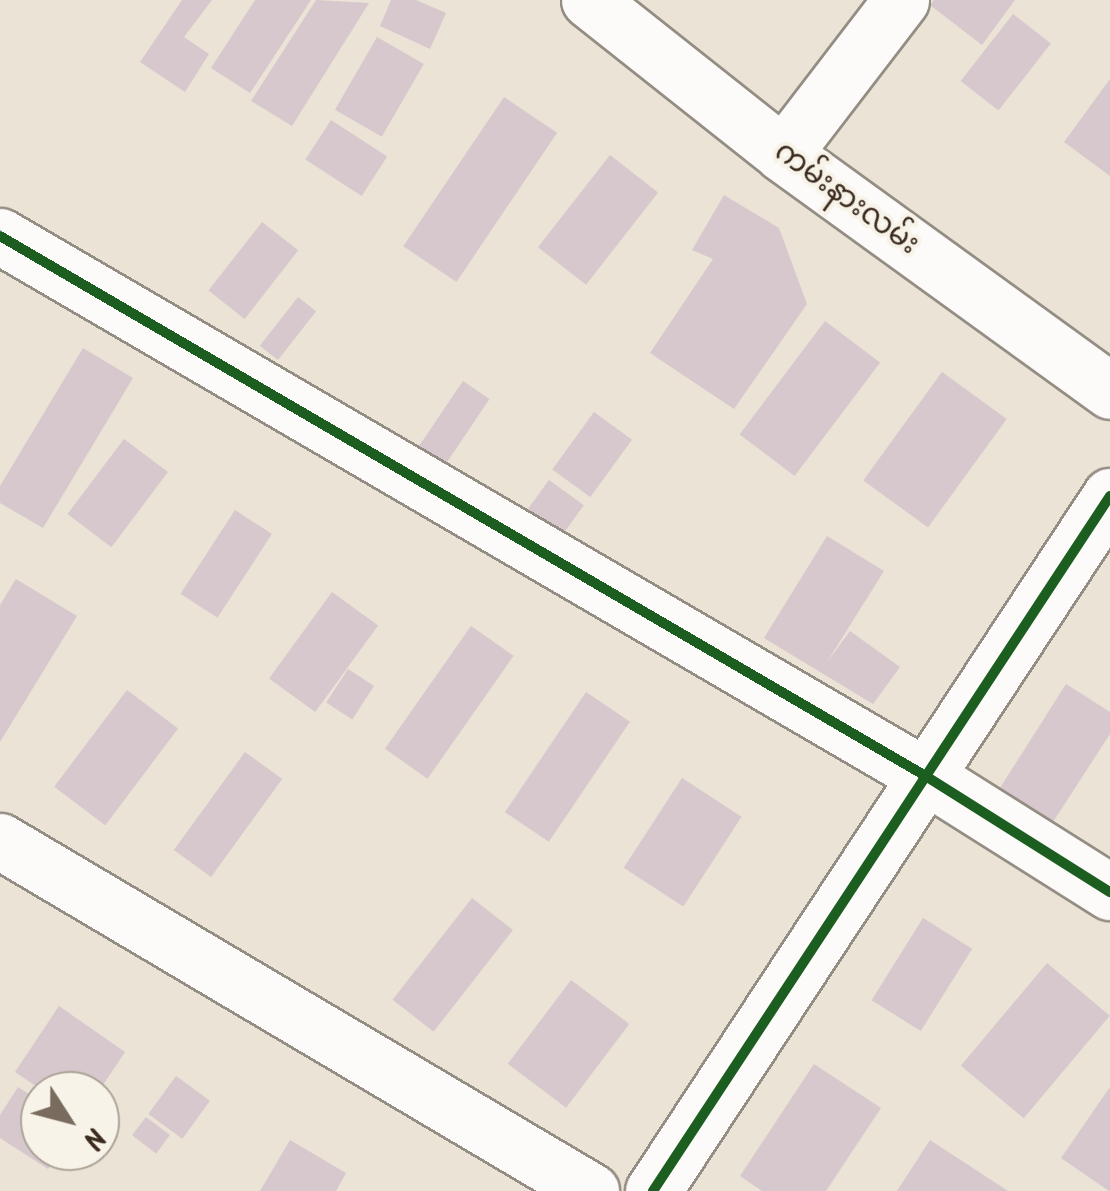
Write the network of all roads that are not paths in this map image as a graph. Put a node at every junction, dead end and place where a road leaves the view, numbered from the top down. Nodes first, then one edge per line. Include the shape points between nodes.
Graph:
1 (589, 0) edge
2 (901, 0) edge
3 (783, 154) junction
4 (0, 236) edge
5 (1110, 391) edge
6 (1110, 496) edge
7 (924, 775) junction
8 (0, 842) edge
9 (1110, 892) edge
10 (591, 1191) edge
11 (653, 1191) edge

1 - 3 street, ကမ်းနားလမ်း
2 - 3 street
3 - 5 street, ကမ်းနားလမ်း
4 - 7 street
6 - 7 street
7 - 9 street
7 - 11 street
8 - 10 street

